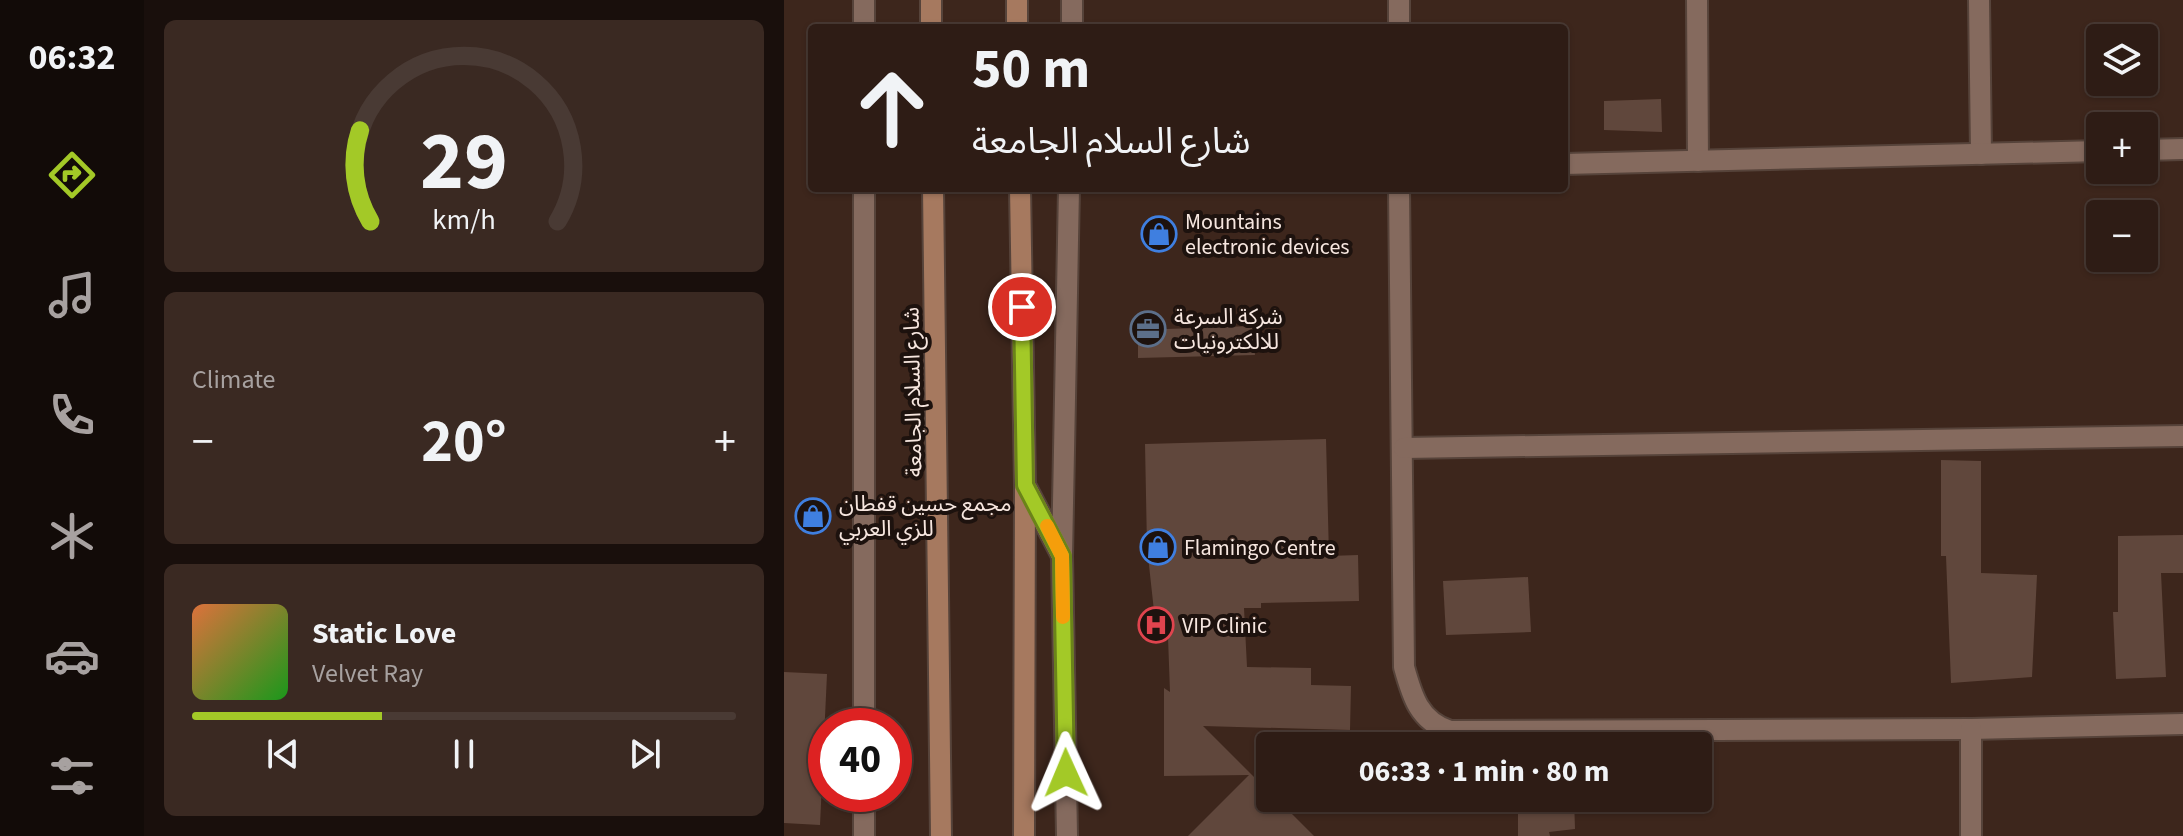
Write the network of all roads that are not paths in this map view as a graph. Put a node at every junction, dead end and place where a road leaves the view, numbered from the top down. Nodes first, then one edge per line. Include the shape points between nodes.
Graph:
1 (864, 0) edge
2 (931, 0) edge
3 (1017, 0) edge
4 (1072, 0) edge
5 (1399, 0) edge
6 (1697, 0) edge
7 (1979, 0) edge
8 (864, 24) edge
9 (931, 24) edge
10 (1017, 24) edge
11 (1072, 24) edge
12 (1399, 24) edge
13 (2183, 149) edge
14 (2158, 150) edge
15 (2086, 151) edge
16 (1981, 154) junction
17 (1698, 161) junction
18 (1568, 164) edge
19 (864, 192) edge
20 (933, 192) edge
21 (1020, 192) edge
22 (1069, 192) edge
23 (1399, 192) edge
24 (2183, 436) edge
25 (1404, 448) junction
26 (1025, 485) junction
27 (1062, 556) junction
28 (864, 708) edge
29 (2183, 724) edge
30 (1971, 729) junction
31 (864, 812) edge
32 (864, 836) edge
33 (941, 836) edge
34 (1024, 836) edge
35 (1067, 836) edge
36 (1971, 836) edge

1 - 8 street
2 - 9 main road
3 - 10 main road
4 - 11 street
5 - 12 street
6 - 17 street
7 - 16 street
13 - 14 street
15 - 16 street
16 - 17 street
17 - 18 street
19 - 28 street
20 - 33 main road, شارع السلام الجامعة
21 - 26 main road
22 - 27 street
23 - 25 street
24 - 25 street
25 - 30 street via 1404,667 1414,702 1433,726 1450,731
26 - 27 main road
26 - 34 main road
27 - 35 street
29 - 30 street
30 - 36 street
31 - 32 street

